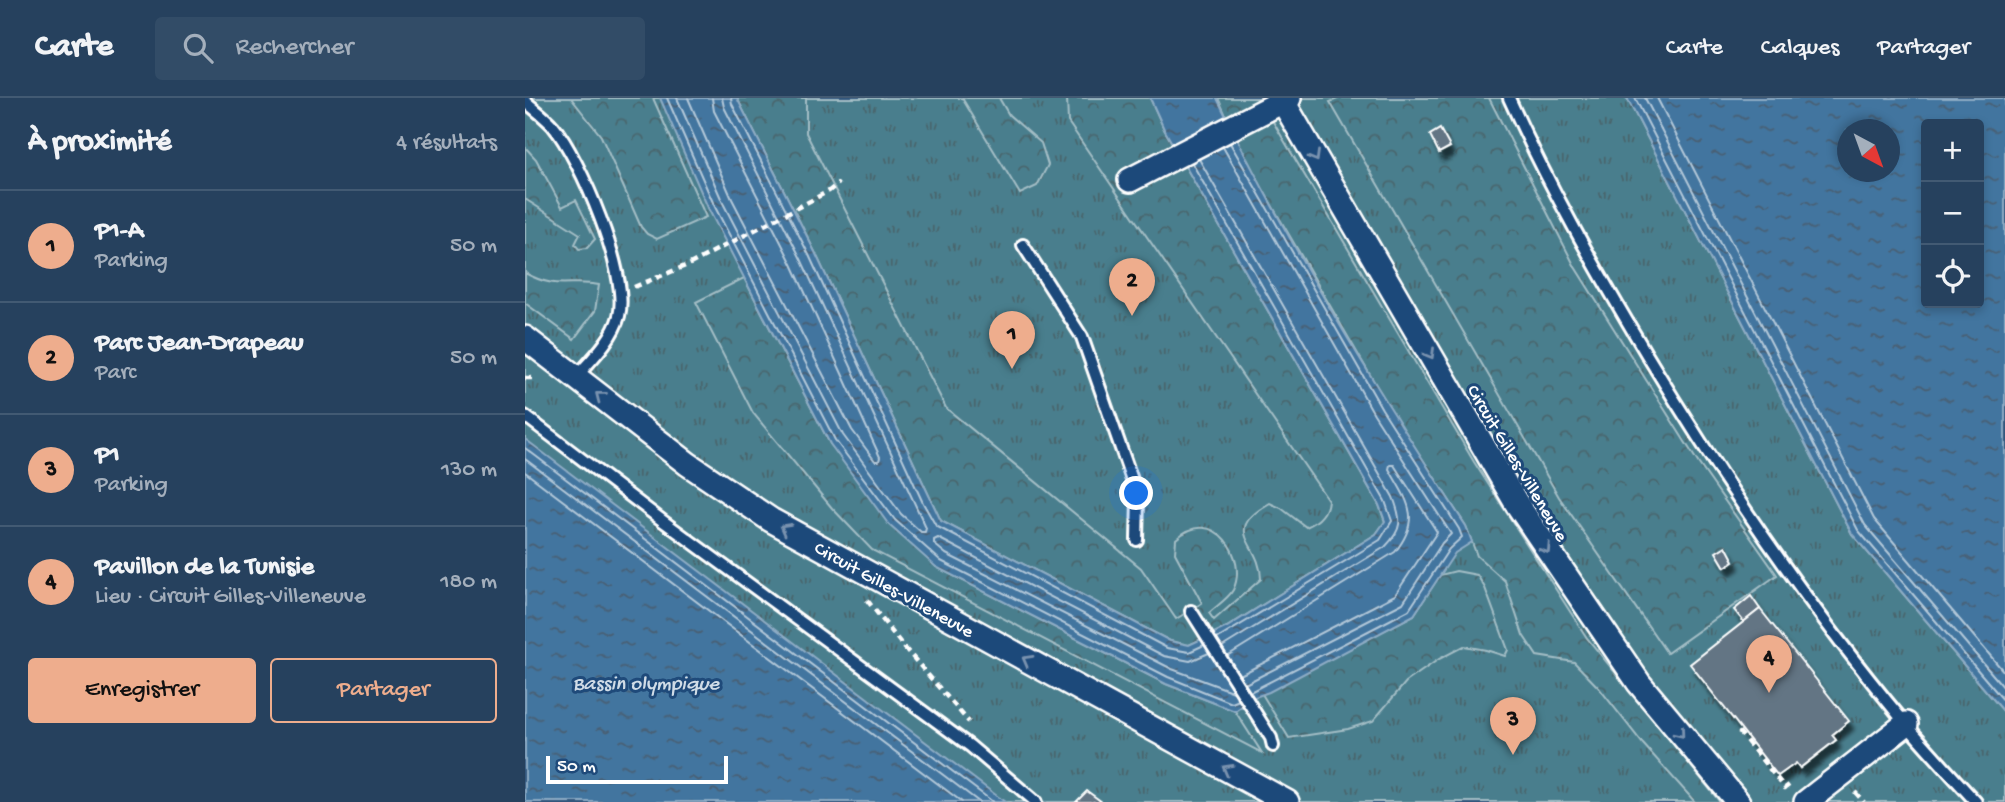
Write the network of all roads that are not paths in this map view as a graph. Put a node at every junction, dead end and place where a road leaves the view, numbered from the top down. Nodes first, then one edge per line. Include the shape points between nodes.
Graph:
1 (1509, 98) edge
2 (525, 101) edge
3 (1279, 102) edge
4 (1130, 180) dead end
5 (1023, 245) dead end
6 (525, 338) edge
7 (576, 377) junction
8 (525, 416) edge
9 (1137, 540) dead end
10 (1191, 611) dead end
11 (1906, 724) junction
12 (1272, 742) dead end
13 (1812, 797) edge
14 (1036, 802) edge
15 (1287, 802) edge
16 (1738, 802) edge
17 (1976, 802) edge

1 - 11 lane via 1601,279 1679,408 1752,519
2 - 7 lane via 553,126 573,158 594,202 621,292 619,317 609,337
3 - 4 street
3 -> 16 street, Circuit Gilles-Villeneuve via 1517,504 1639,683
5 - 9 lane via 1081,337 1138,497
6 - 7 street, Circuit Gilles-Villeneuve
15 -> 7 street, Circuit Gilles-Villeneuve via 771,520 688,464
8 - 14 lane via 970,746
10 - 12 lane
11 - 13 street
11 - 17 lane

